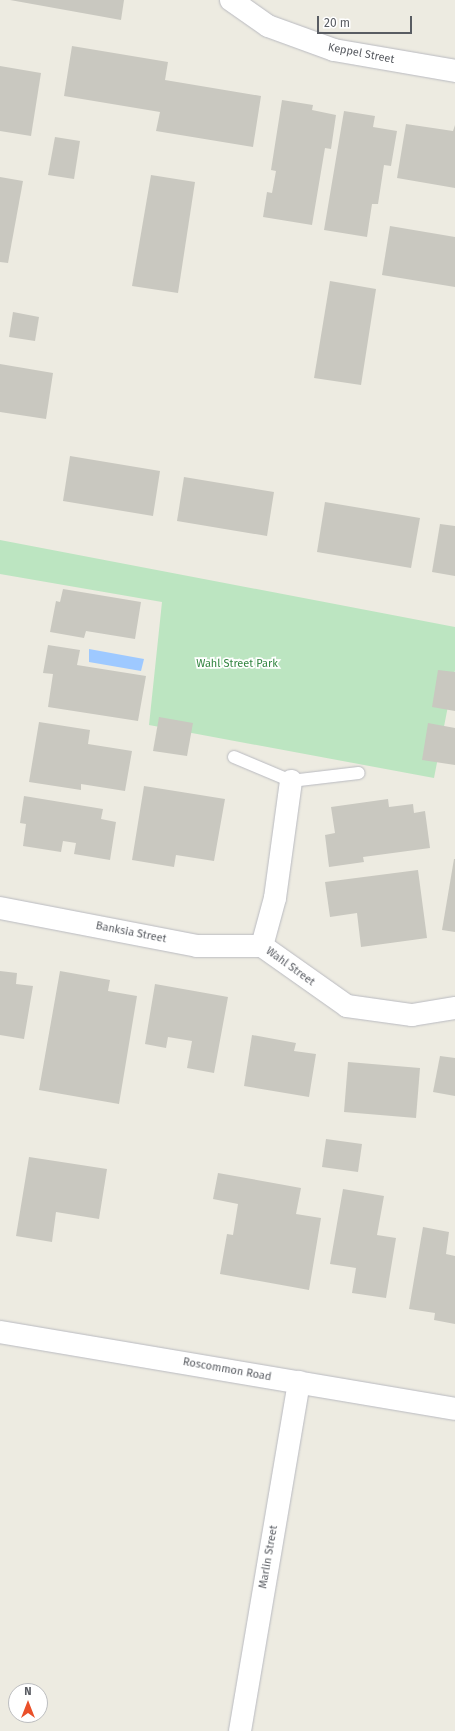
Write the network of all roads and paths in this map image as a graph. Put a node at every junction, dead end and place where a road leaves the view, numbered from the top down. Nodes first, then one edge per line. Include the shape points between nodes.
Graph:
1 (231, 0) edge
2 (455, 71) edge
3 (234, 757) dead end
4 (359, 773) dead end
5 (291, 782) junction
6 (0, 908) edge
7 (262, 946) junction
8 (455, 1008) edge
9 (0, 1332) edge
10 (299, 1382) junction
11 (455, 1409) edge
12 (240, 1731) edge

1 - 2 street, Keppel Street via 268,26 334,50
3 - 5 lane
4 - 5 lane
5 - 7 street, Wahl Street via 275,898
6 - 7 street, Banksia Street via 197,946
7 - 8 street, Wahl Street via 347,1006 412,1015
9 - 10 street, Roscommon Road
10 - 11 street, Roscommon Road
10 - 12 street, Marlin Street

